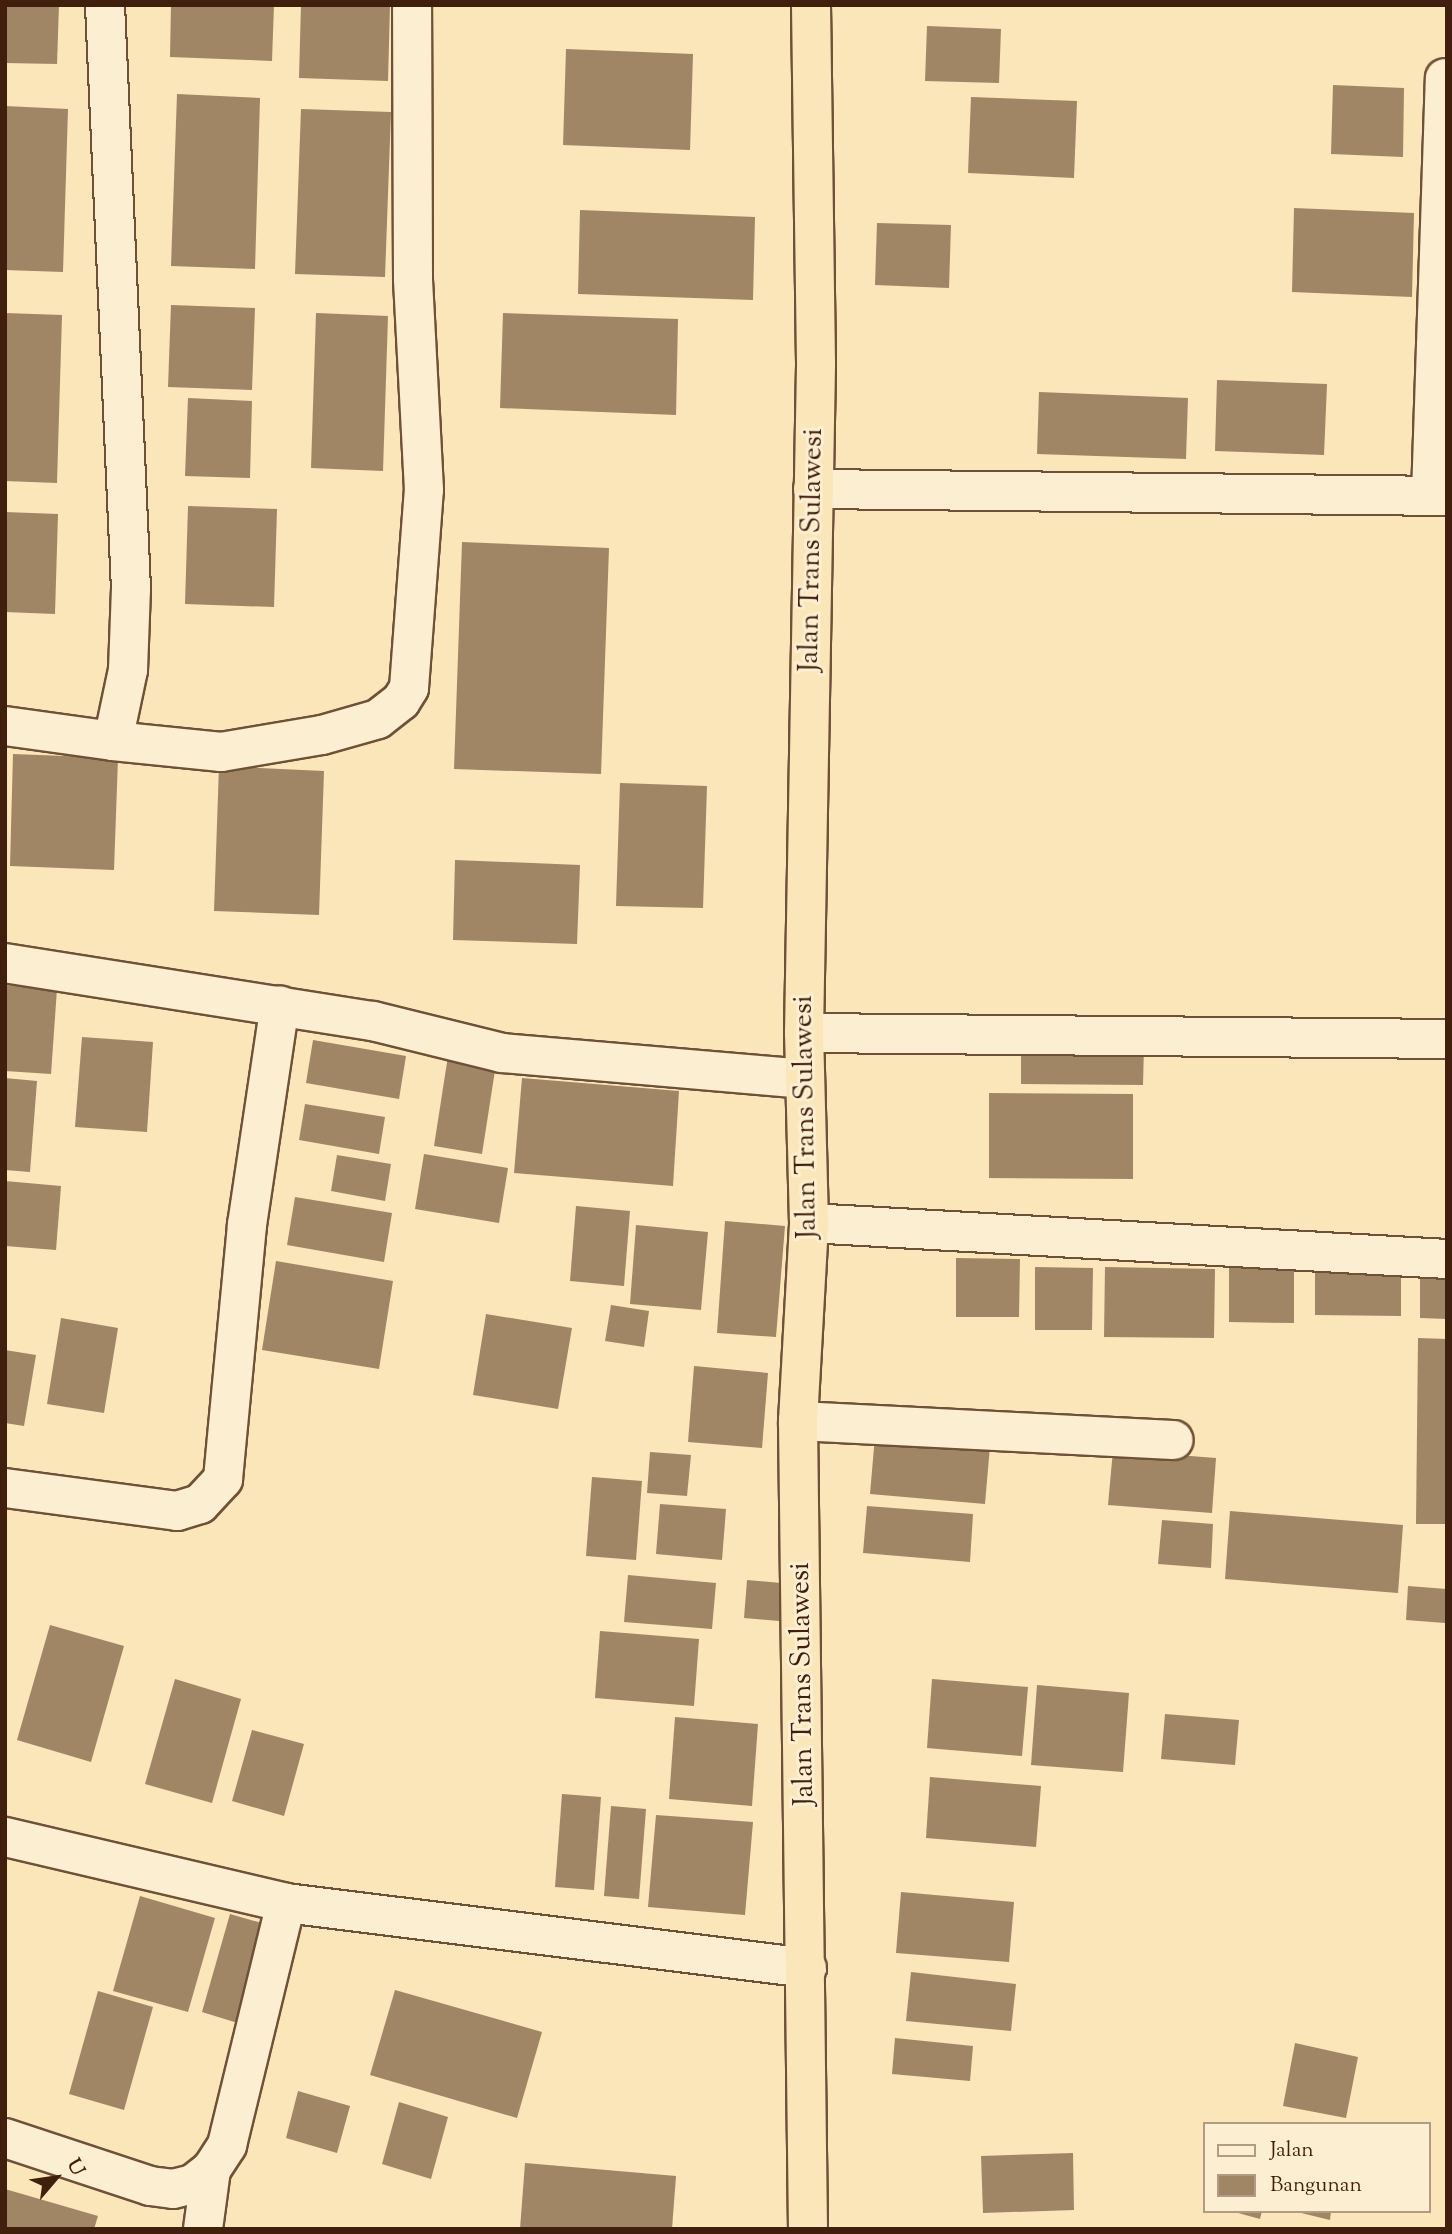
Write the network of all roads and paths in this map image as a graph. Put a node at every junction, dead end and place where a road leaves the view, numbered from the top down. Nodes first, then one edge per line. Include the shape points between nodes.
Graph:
1 (105, 5) edge
2 (412, 5) edge
3 (811, 5) edge
4 (1445, 78) dead end
5 (813, 489) junction
6 (1439, 496) edge
7 (5, 726) edge
8 (113, 740) junction
9 (5, 963) edge
10 (280, 1005) junction
11 (804, 1033) junction
12 (1447, 1039) edge
13 (804, 1079) junction
14 (809, 1223) junction
15 (1447, 1259) edge
16 (798, 1421) junction
17 (1174, 1440) dead end
18 (5, 1488) edge
19 (5, 1837) edge
20 (286, 1903) junction
21 (807, 1968) junction
22 (5, 2138) edge
23 (211, 2170) junction
24 (203, 2229) edge
25 (808, 2229) edge

1 - 8 street via 131,589 128,670
2 - 8 street via 412,279 424,490 409,688 401,701 378,719 322,735 221,752
3 - 5 highway, Jalan Trans Sulawesi via 816,363
4 - 6 street
5 - 6 street
5 - 11 highway, Jalan Trans Sulawesi
7 - 8 street
9 - 10 street
10 - 13 street via 373,1021 502,1053
10 - 18 street via 247,1225 223,1479 200,1503 177,1511
11 - 12 street
11 - 13 highway, Jalan Trans Sulawesi
13 - 14 highway, Jalan Trans Sulawesi
14 - 15 street
14 - 16 highway, Jalan Trans Sulawesi
16 - 17 street
16 - 21 highway, Jalan Trans Sulawesi
19 - 20 street
20 - 21 street
20 - 23 street via 227,2145
21 - 25 highway, Jalan Trans Sulawesi
22 - 23 street via 150,2186 173,2189 193,2184
23 - 24 street

